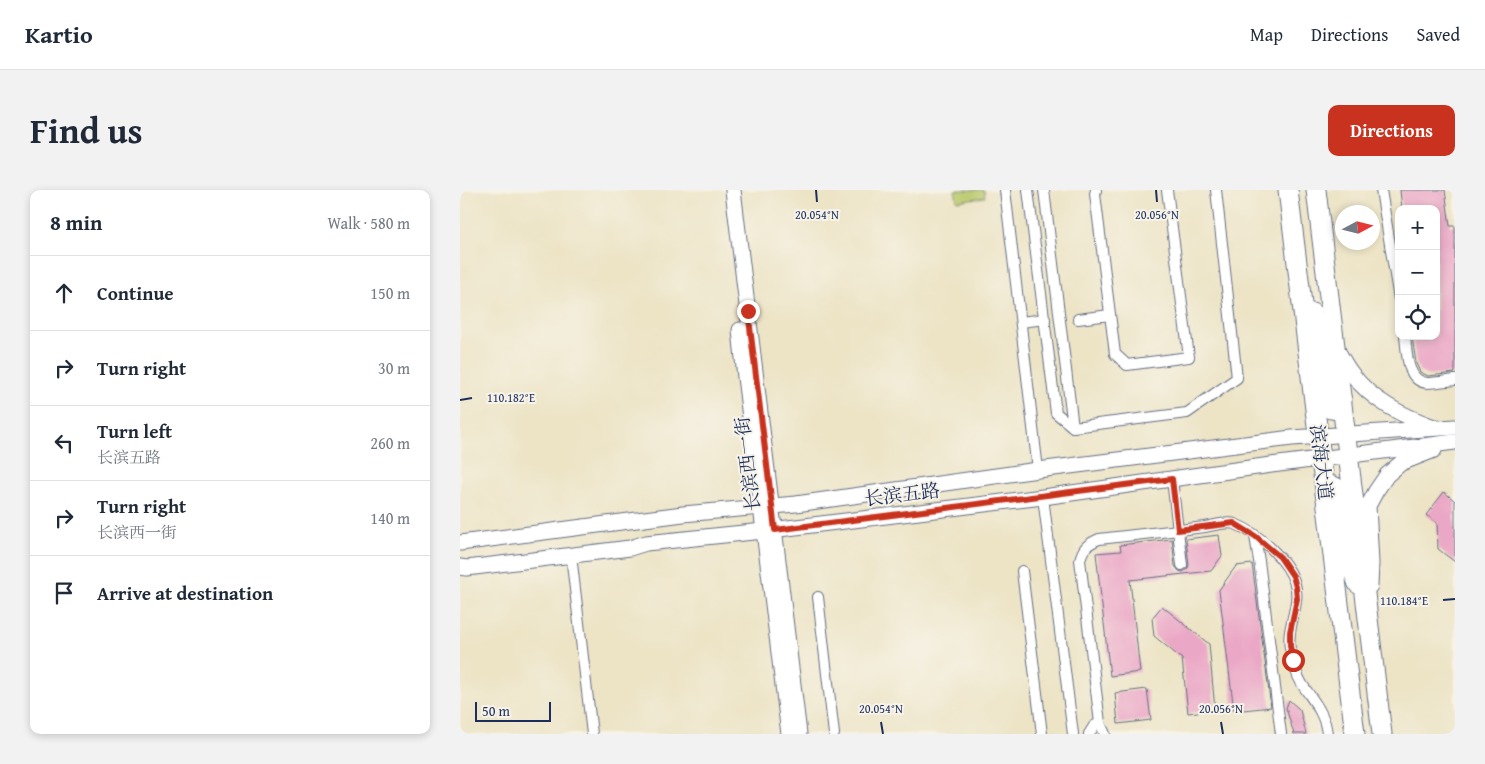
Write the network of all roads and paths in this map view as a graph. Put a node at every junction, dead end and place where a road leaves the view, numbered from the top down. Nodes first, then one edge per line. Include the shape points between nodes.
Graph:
1 (724, 190) edge
2 (733, 190) edge
3 (1005, 190) edge
4 (1028, 190) edge
5 (1044, 190) edge
6 (1096, 190) edge
7 (1167, 190) edge
8 (1216, 190) edge
9 (1288, 190) edge
10 (1316, 190) edge
11 (1381, 190) edge
12 (1299, 274) junction
13 (1398, 295) edge
14 (1110, 315) junction
15 (1044, 319) junction
16 (1078, 319) dead end
17 (1021, 322) junction
18 (1406, 340) edge
19 (1336, 347) junction
20 (1455, 380) edge
21 (1342, 400) junction
22 (1073, 427) junction
23 (1346, 434) junction
24 (1318, 436) junction
25 (1450, 436) edge
26 (1270, 441) junction
27 (1349, 456) junction
28 (1321, 459) junction
29 (1272, 465) junction
30 (1038, 470) junction
31 (1172, 479) junction
32 (1326, 494) junction
33 (1043, 497) junction
34 (766, 506) junction
35 (769, 530) junction
36 (1178, 530) junction
37 (1255, 536) junction
38 (461, 541) edge
39 (571, 555) junction
40 (1182, 565) dead end
41 (462, 570) edge
42 (1022, 571) dead end
43 (818, 597) dead end
44 (1369, 614) junction
45 (1100, 723) junction
46 (592, 734) edge
47 (788, 734) edge
48 (799, 734) edge
49 (834, 734) edge
50 (1042, 734) edge
51 (1073, 734) edge
52 (1085, 734) edge
53 (1089, 734) edge
54 (1105, 734) edge
55 (1281, 734) edge
56 (1327, 734) edge
57 (1355, 734) edge
58 (1382, 734) edge

1 - 34 main road, 长滨西一街
2 - 34 main road, 长滨西一街
3 - 17 street
4 - 15 street
5 - 22 street
6 - 14 street
7 - 14 street via 1189,357 1127,365 1115,354
8 - 22 street via 1237,378 1187,413
9 - 12 highway, 滨海大道
10 - 19 highway, 滨海大道
11 - 13 street
12 - 21 highway via 1321,342 1328,404 1337,410
12 - 24 highway, 滨海大道
14 - 16 street
15 - 17 street
15 - 22 street via 1056,413
17 - 30 street
18 - 20 street via 1410,371 1416,379 1426,383
19 - 21 highway, 滨海大道
19 - 25 main road via 1352,374 1385,405
21 - 23 highway, 滨海大道
23 - 24 main road, 长滨五路
23 - 25 main road, 长滨五路
23 - 27 highway, 滨海大道
24 - 26 main road, 长滨五路
24 - 28 highway, 滨海大道
25 - 27 main road, 长滨五路
25 - 44 main road via 1387,474 1368,506
26 - 29 main road via 1280,451
26 - 30 main road, 长滨五路
27 - 28 main road, 长滨五路
27 - 44 highway, 滨海大道
28 - 29 main road, 长滨五路
28 - 32 highway, 滨海大道
29 - 31 main road, 长滨五路
30 - 34 main road, 长滨五路
31 - 33 main road, 长滨五路
31 - 36 street
32 - 44 highway via 1333,486 1340,492 1349,560
32 - 57 highway, 滨海大道
33 - 35 main road, 长滨五路
33 - 51 street
34 - 35 main road, 长滨西一街
34 - 38 main road, 长滨五路
35 - 39 main road, 长滨五路 via 646,543
35 - 47 main road, 长滨西一街
35 - 48 main road, 长滨西一街
36 - 37 street via 1234,523
36 - 40 street
36 - 45 street via 1099,539 1082,550 1080,560
37 - 55 street
37 - 56 street via 1280,557 1293,576 1297,599 1290,646 1301,682 1319,707
39 - 41 main road, 长滨五路
39 - 46 street
42 - 50 street
43 - 49 street
44 - 58 highway, 滨海大道
45 - 53 street
45 - 54 street
52 - 53 street

